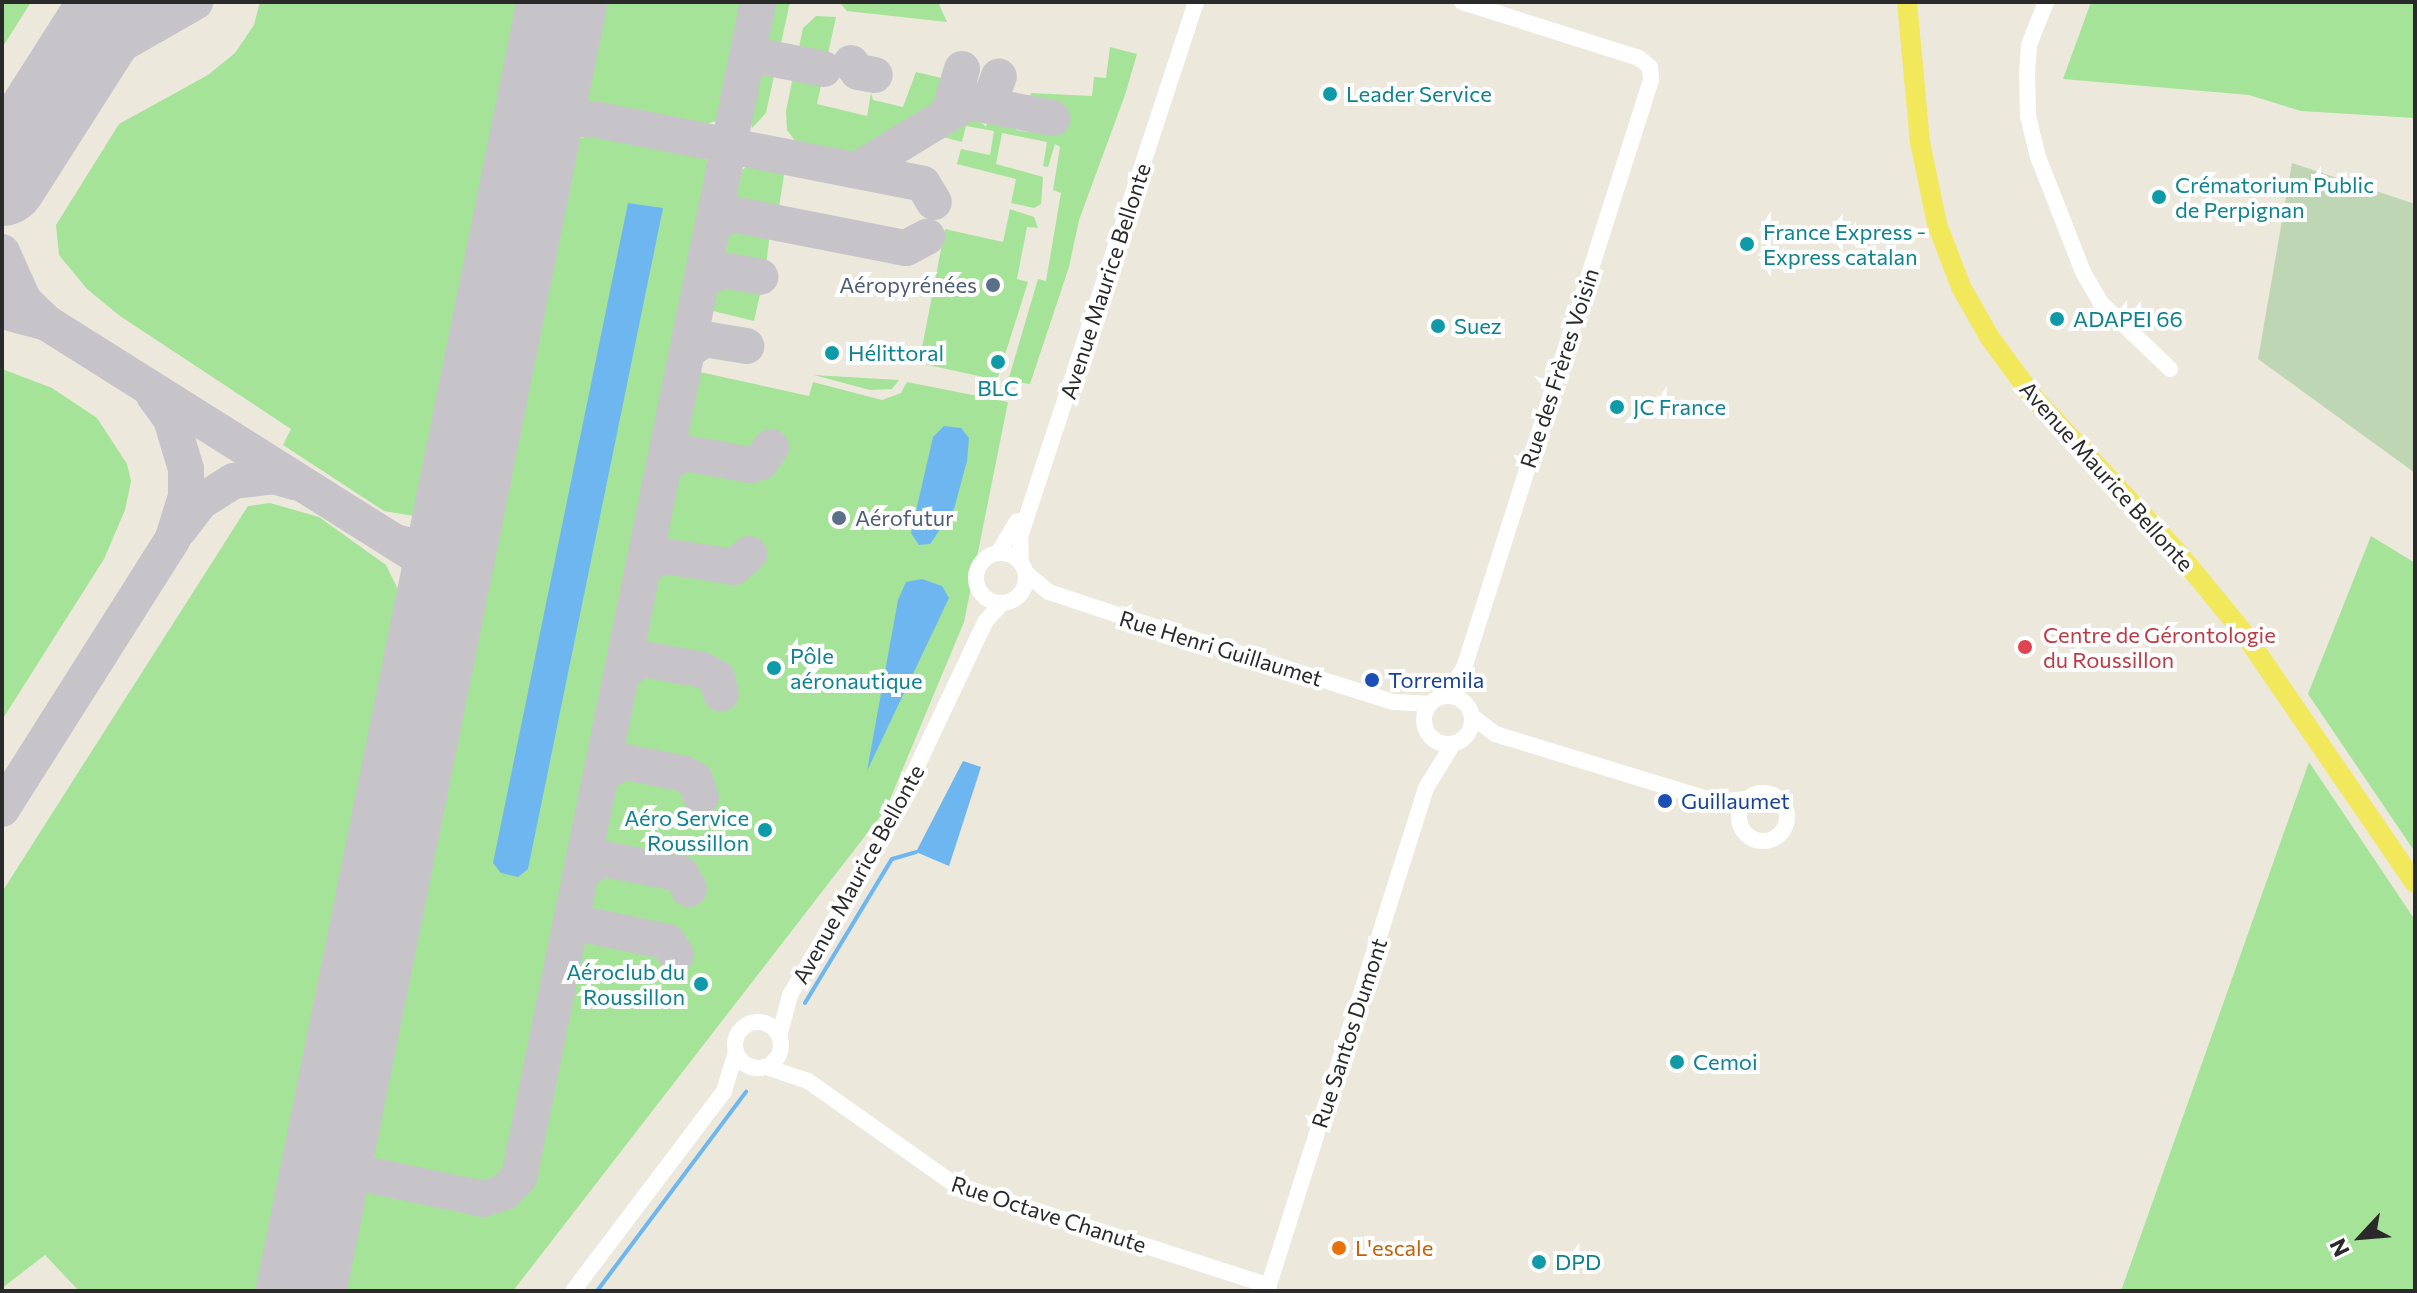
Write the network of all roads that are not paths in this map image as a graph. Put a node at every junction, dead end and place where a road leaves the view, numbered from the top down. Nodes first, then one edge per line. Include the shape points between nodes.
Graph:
1 (1185, 2) edge
2 (1196, 2) edge
3 (1462, 2) edge
4 (1907, 2) edge
5 (2046, 2) edge
6 (2170, 369) dead end
7 (998, 553) junction
8 (1023, 568) junction
9 (1049, 592) junction
10 (982, 594) junction
11 (1010, 600) junction
12 (985, 622) junction
13 (1464, 668) junction
14 (1445, 695) junction
15 (1394, 702) junction
16 (1428, 704) junction
17 (1469, 710) junction
18 (1426, 730) junction
19 (1495, 734) junction
20 (1460, 740) junction
21 (1431, 776) junction
22 (1747, 799) junction
23 (1717, 802) junction
24 (1739, 822) junction
25 (2415, 883) edge
26 (790, 995) junction
27 (759, 1022) junction
28 (780, 1041) junction
29 (736, 1052) junction
30 (761, 1067) junction
31 (808, 1081) junction
32 (724, 1091) junction
33 (1268, 1288) edge
34 (573, 1291) edge

1 - 7 street, Avenue Maurice Bellonte via 1013,533
2 - 8 street, Avenue Maurice Bellonte via 1020,537
3 - 13 street, Rue des Frères Voisin via 1639,58 1650,67 1651,80
4 - 25 main road, Avenue Maurice Bellonte via 1920,142 1937,224 1961,287 2034,398 2179,554 2320,739
5 - 6 street via 2029,45 2027,72 2028,116 2038,157 2100,302
7 - 8 street, Rue Henri Guillaumet
7 - 10 street, Avenue Maurice Bellonte via 978,568
8 - 9 street, Rue Henri Guillaumet
8 - 11 street, Avenue Maurice Bellonte
9 - 11 street, Rue Henri Guillaumet
9 - 15 street, Rue Henri Guillaumet
10 - 11 street
10 - 12 street
11 - 12 street, Avenue Maurice Bellonte
12 - 26 street, Avenue Maurice Bellonte via 884,836
13 - 14 street, Rue des Frères Voisin
13 - 17 street, Rue des Frères Voisin
14 - 16 street
14 - 17 street
15 - 16 street, Rue Henri Guillaumet
15 - 18 street, Rue Henri Guillaumet
16 - 18 street, Rue Santos Dumont
17 - 19 street
17 - 20 street, Rue des Frères Voisin
18 - 20 street, Rue Henri Guillaumet
18 - 21 street, Rue Santos Dumont
19 - 20 street
19 - 23 street
20 - 21 street, Rue Santos Dumont
21 - 33 street, Rue Santos Dumont
22 - 23 street
22 - 24 street
22 - 24 street via 1761,793 1775,796 1785,806 1786,827 1776,838 1760,842 1746,835
23 - 24 street
26 - 27 street, Avenue Maurice Bellonte
26 - 28 street, Avenue Maurice Bellonte
27 - 28 street
27 - 29 street via 741,1029
28 - 30 street via 777,1058
28 - 31 street, Rue Octave Chanute
29 - 30 street via 743,1063
29 - 32 street
30 - 31 street, Rue Octave Chanute
30 - 32 street
31 - 33 street, Rue Octave Chanute via 954,1184
32 - 34 street

